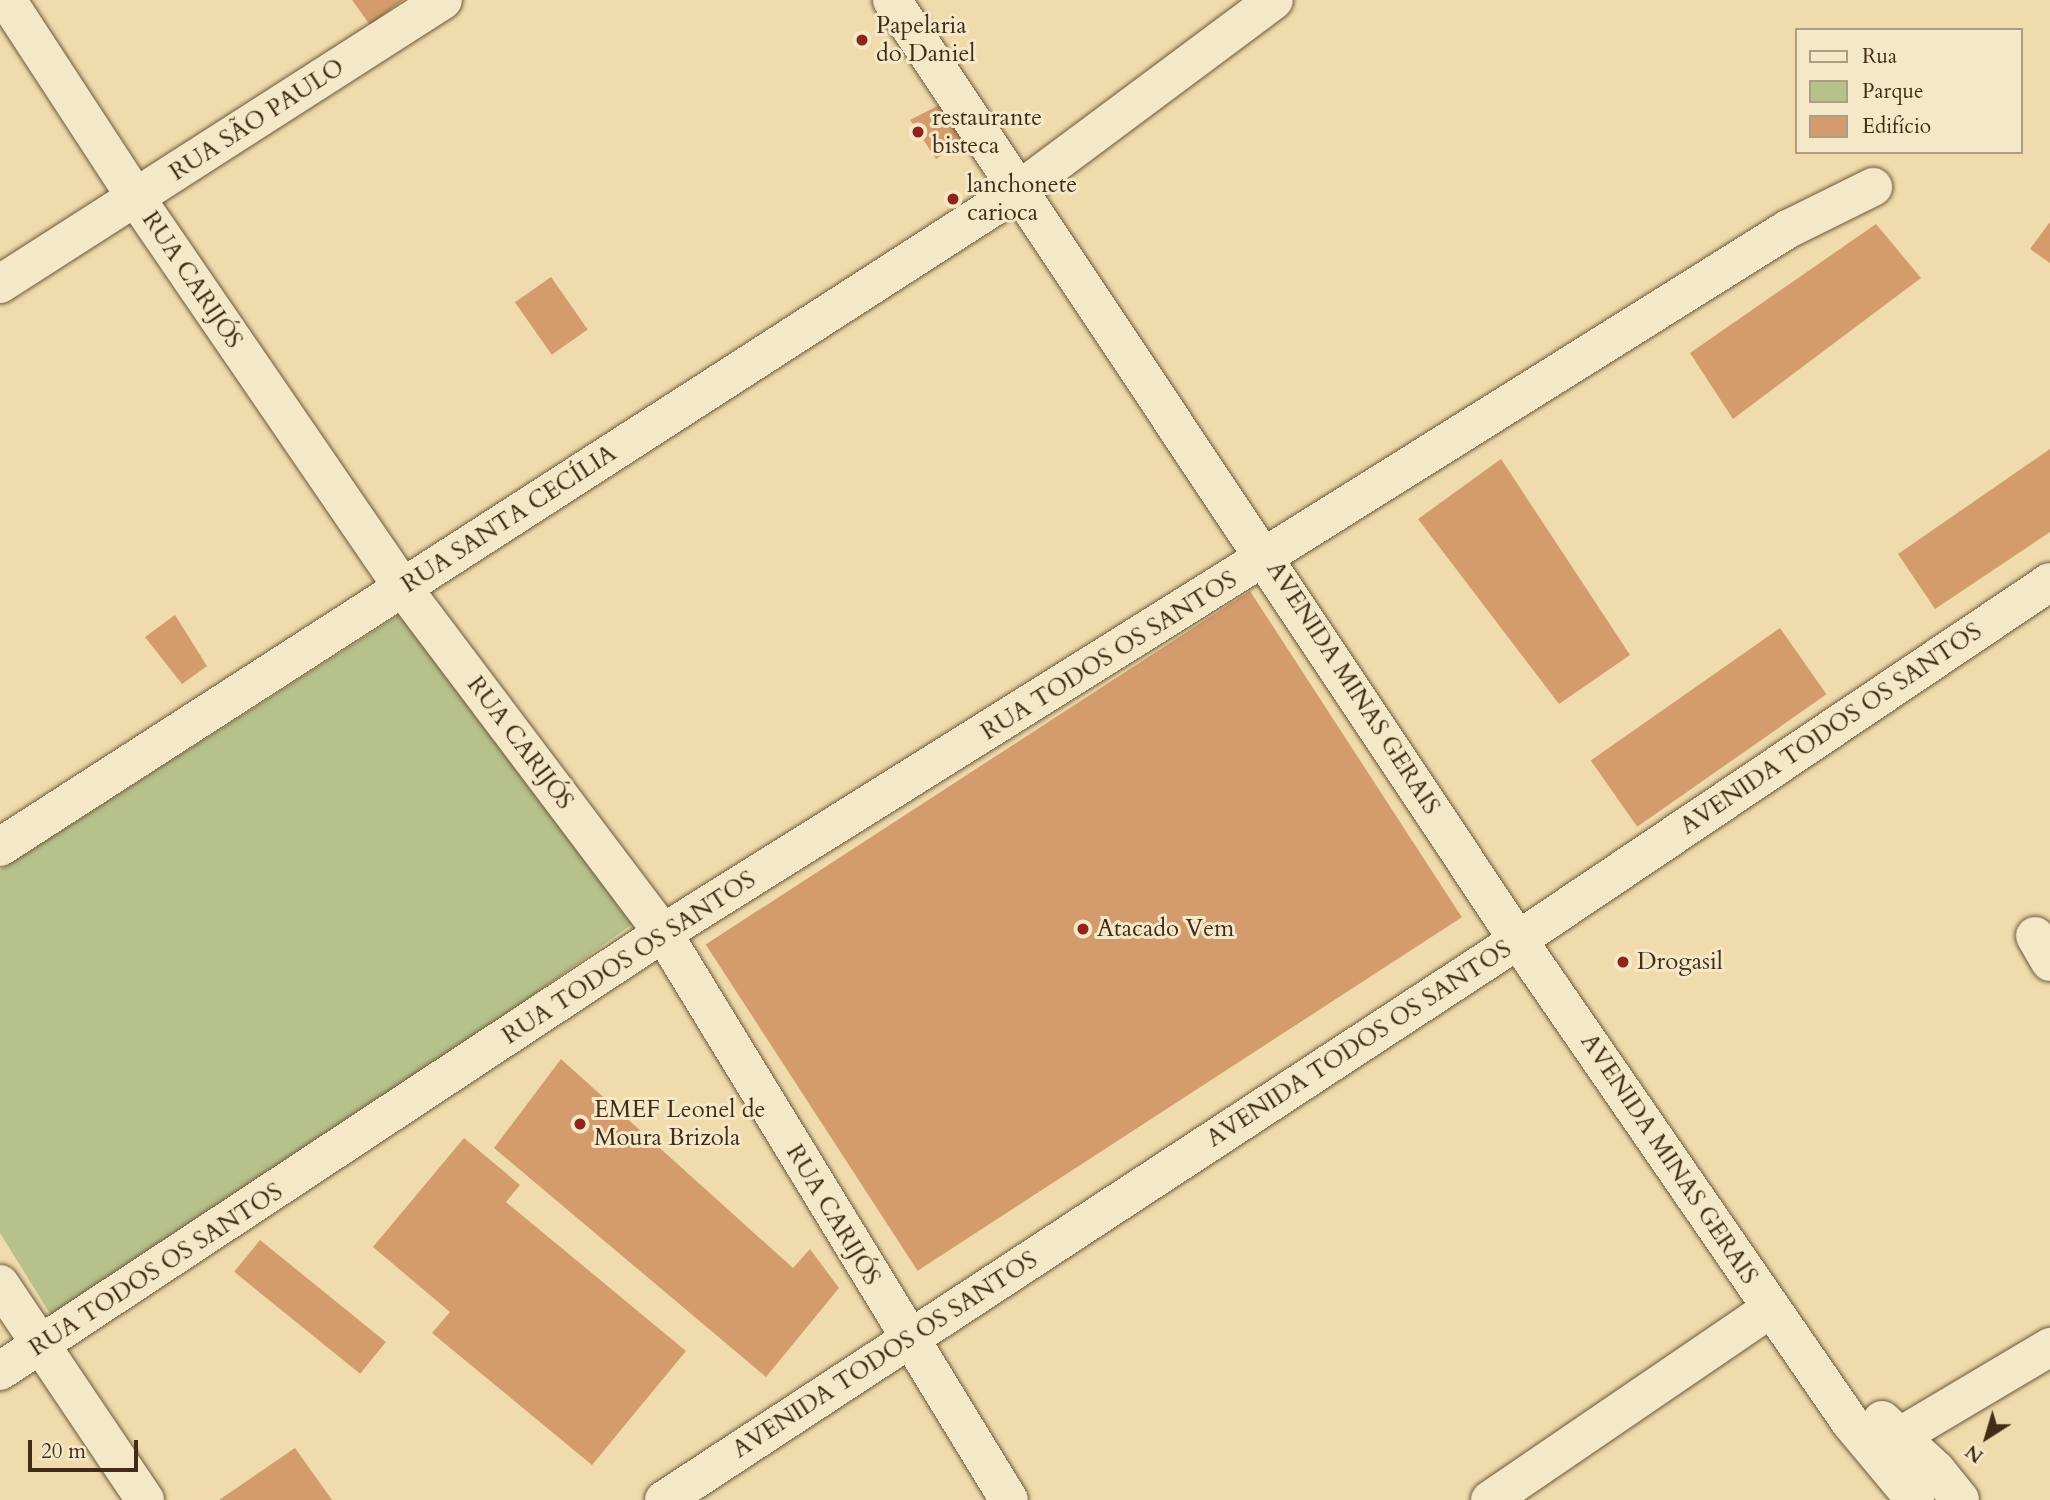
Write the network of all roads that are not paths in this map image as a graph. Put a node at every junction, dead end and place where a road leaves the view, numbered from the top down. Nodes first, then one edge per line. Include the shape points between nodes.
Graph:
1 (7, 0) edge
2 (443, 0) edge
3 (892, 0) edge
4 (1274, 0) edge
5 (1873, 187) dead end
6 (1018, 191) junction
7 (136, 198) junction
8 (0, 284) edge
9 (1267, 557) junction
10 (2050, 582) edge
11 (403, 588) junction
12 (0, 847) edge
13 (663, 933) junction
14 (1518, 940) junction
15 (0, 1284) edge
16 (1771, 1308) junction
17 (908, 1339) junction
18 (42, 1347) junction
19 (2050, 1348) edge
20 (0, 1371) edge
21 (1888, 1443) junction
22 (1509, 1495) edge
23 (145, 1500) edge
24 (664, 1500) edge
25 (1009, 1500) edge
26 (1915, 1500) edge
27 (1960, 1500) edge

1 - 7 street, RUA CARIJÓS
2 - 7 street, RUA SÃO PAULO
3 - 6 street, AVENIDA MINAS GERAIS
4 - 6 street, RUA SANTA CECÍLIA
5 - 9 street, RUA TODOS OS SANTOS via 1788,229
6 - 9 street, AVENIDA MINAS GERAIS
6 - 11 street, RUA SANTA CECÍLIA
7 - 8 street, RUA SÃO PAULO
7 - 11 street, RUA CARIJÓS
9 - 13 street, RUA TODOS OS SANTOS
9 - 14 street, AVENIDA MINAS GERAIS
10 - 14 street, AVENIDA TODOS OS SANTOS
11 - 12 street, RUA SANTA CECÍLIA
11 - 13 street, RUA CARIJÓS
13 - 17 street, RUA CARIJÓS
13 - 18 street, RUA TODOS OS SANTOS
14 - 16 street, AVENIDA MINAS GERAIS
14 - 17 street, AVENIDA TODOS OS SANTOS
15 - 18 street
16 - 21 street, AVENIDA MINAS GERAIS via 1817,1375
16 - 22 street
17 - 24 street, AVENIDA TODOS OS SANTOS
17 - 25 street, RUA CARIJÓS
18 - 20 street, RUA TODOS OS SANTOS
18 - 23 street
19 - 21 street
21 - 26 street
21 - 27 street

